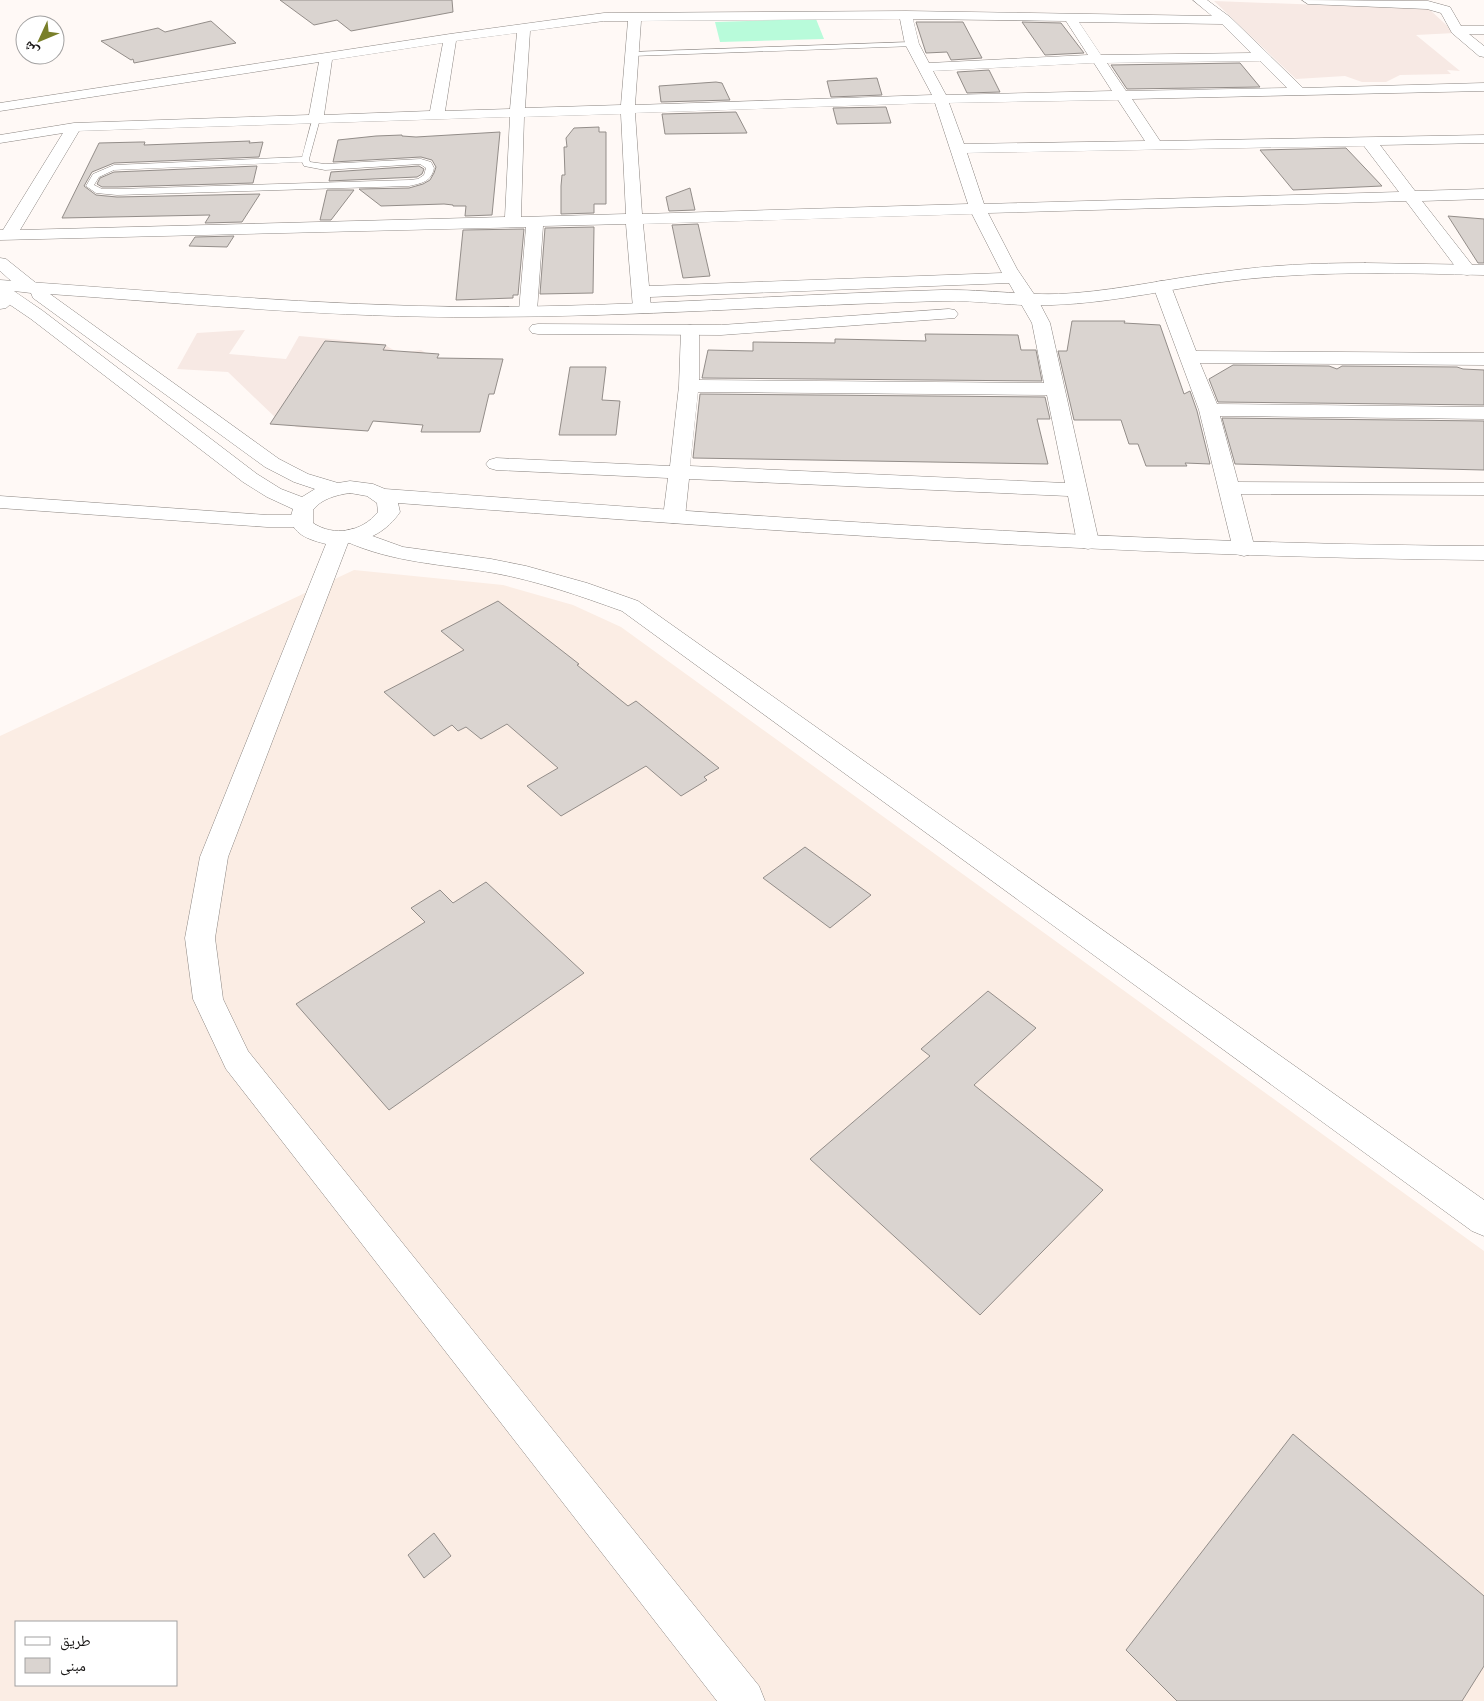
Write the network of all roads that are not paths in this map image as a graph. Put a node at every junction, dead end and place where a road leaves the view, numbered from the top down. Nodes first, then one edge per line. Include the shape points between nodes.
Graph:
1 (1200, 0) edge
2 (1308, 0) edge
3 (906, 16) junction
4 (635, 17) junction
5 (1070, 18) junction
6 (1225, 20) junction
7 (524, 28) junction
8 (1457, 30) junction
9 (1484, 30) edge
10 (450, 38) junction
11 (912, 44) junction
12 (1484, 53) edge
13 (632, 54) junction
14 (326, 58) junction
15 (1263, 58) junction
16 (1097, 59) junction
17 (923, 67) junction
18 (1484, 87) edge
19 (1299, 92) junction
20 (1122, 96) junction
21 (941, 100) junction
22 (0, 107) edge
23 (628, 109) junction
24 (517, 113) junction
25 (436, 116) junction
26 (316, 119) junction
27 (74, 127) junction
28 (0, 139) edge
29 (1484, 139) edge
30 (1370, 143) junction
31 (1156, 146) junction
32 (958, 149) junction
33 (305, 159) junction
34 (1484, 194) edge
35 (1411, 196) junction
36 (978, 209) junction
37 (634, 219) junction
38 (535, 221) junction
39 (513, 222) junction
40 (5, 234) edge
41 (0, 263) edge
42 (1475, 270) edge
43 (1013, 278) junction
44 (1162, 286) junction
45 (30, 287) junction
46 (2, 295) edge
47 (47, 300) junction
48 (642, 300) junction
49 (1029, 300) junction
50 (528, 311) junction
51 (690, 330) junction
52 (1189, 357) junction
53 (1484, 359) edge
54 (689, 386) junction
55 (1055, 389) junction
56 (1209, 410) junction
57 (1484, 413) edge
58 (496, 464) dead end
59 (680, 473) junction
60 (1230, 488) junction
61 (337, 489) junction
62 (1484, 489) edge
63 (1077, 490) junction
64 (382, 495) junction
65 (446, 501) junction
66 (0, 502) edge
67 (303, 513) junction
68 (674, 517) junction
69 (385, 519) junction
70 (346, 537) junction
71 (1088, 542) junction
72 (1244, 550) junction
73 (1484, 553) edge
74 (1484, 1220) edge
75 (744, 1701) edge

1 - 6 street
2 - 8 street via 1428,5 1446,10
3 - 4 street
3 - 5 street
3 - 11 street
4 - 7 street via 604,17
4 - 13 street
5 - 6 street
5 - 16 street
6 - 15 street
7 - 10 street
7 - 24 street
8 - 9 street
8 - 12 street
10 - 14 street
10 - 25 street
11 - 13 lane
11 - 17 street
13 - 23 street
14 - 22 street
14 - 26 street
15 - 16 street
15 - 19 street
16 - 17 street
16 - 20 street
17 - 21 street
18 - 19 street
19 - 20 street
20 - 21 street
20 - 31 street
21 - 23 street
21 - 32 street
23 - 24 street
23 - 37 street
24 - 25 street
24 - 39 street
25 - 26 street
26 - 27 street
26 - 33 lane
27 - 28 street
27 - 40 street
29 - 30 street
30 - 31 street
30 - 35 street
31 - 32 street
32 - 36 street
33 - 33 lane via 114,168 101,172 92,179 90,186 100,192 117,192 409,183 421,181 428,176 430,168 422,161 313,166
34 - 35 street
35 - 36 street
35 - 42 street
36 - 37 street
36 - 43 street
37 - 38 street
37 - 48 street
38 - 39 street
38 - 50 street
39 - 40 street
41 - 45 street
42 - 44 street via 1314,269 1242,274
43 - 48 street
43 - 49 street
44 - 49 street via 1078,298
44 - 52 street
45 - 46 street
45 - 47 street
45 - 50 street via 332,309
46 - 47 street
46 - 67 street via 37,315 255,482
47 - 51 street via 458,328
47 - 61 street via 272,463 301,478
48 - 49 street via 964,295
48 - 50 street
49 - 51 street via 967,312 760,328
49 - 55 street via 1043,329
51 - 54 street
52 - 53 street
52 - 56 street
54 - 55 street
54 - 59 street
55 - 63 street
56 - 57 street
56 - 60 street
58 - 59 street
59 - 63 street
59 - 68 street
60 - 62 street
60 - 72 street
61 - 64 street via 362,488
61 - 67 street via 319,496
63 - 71 street
64 - 65 street
64 - 69 street via 389,506
65 - 68 street
65 - 69 street
66 - 67 street via 267,521
67 - 70 street via 306,528 314,534
68 - 71 street
69 - 70 street via 378,526
70 - 74 street via 397,552 537,575 630,606
70 - 75 street via 214,857 200,938 208,999 237,1060
71 - 72 street
72 - 73 street

